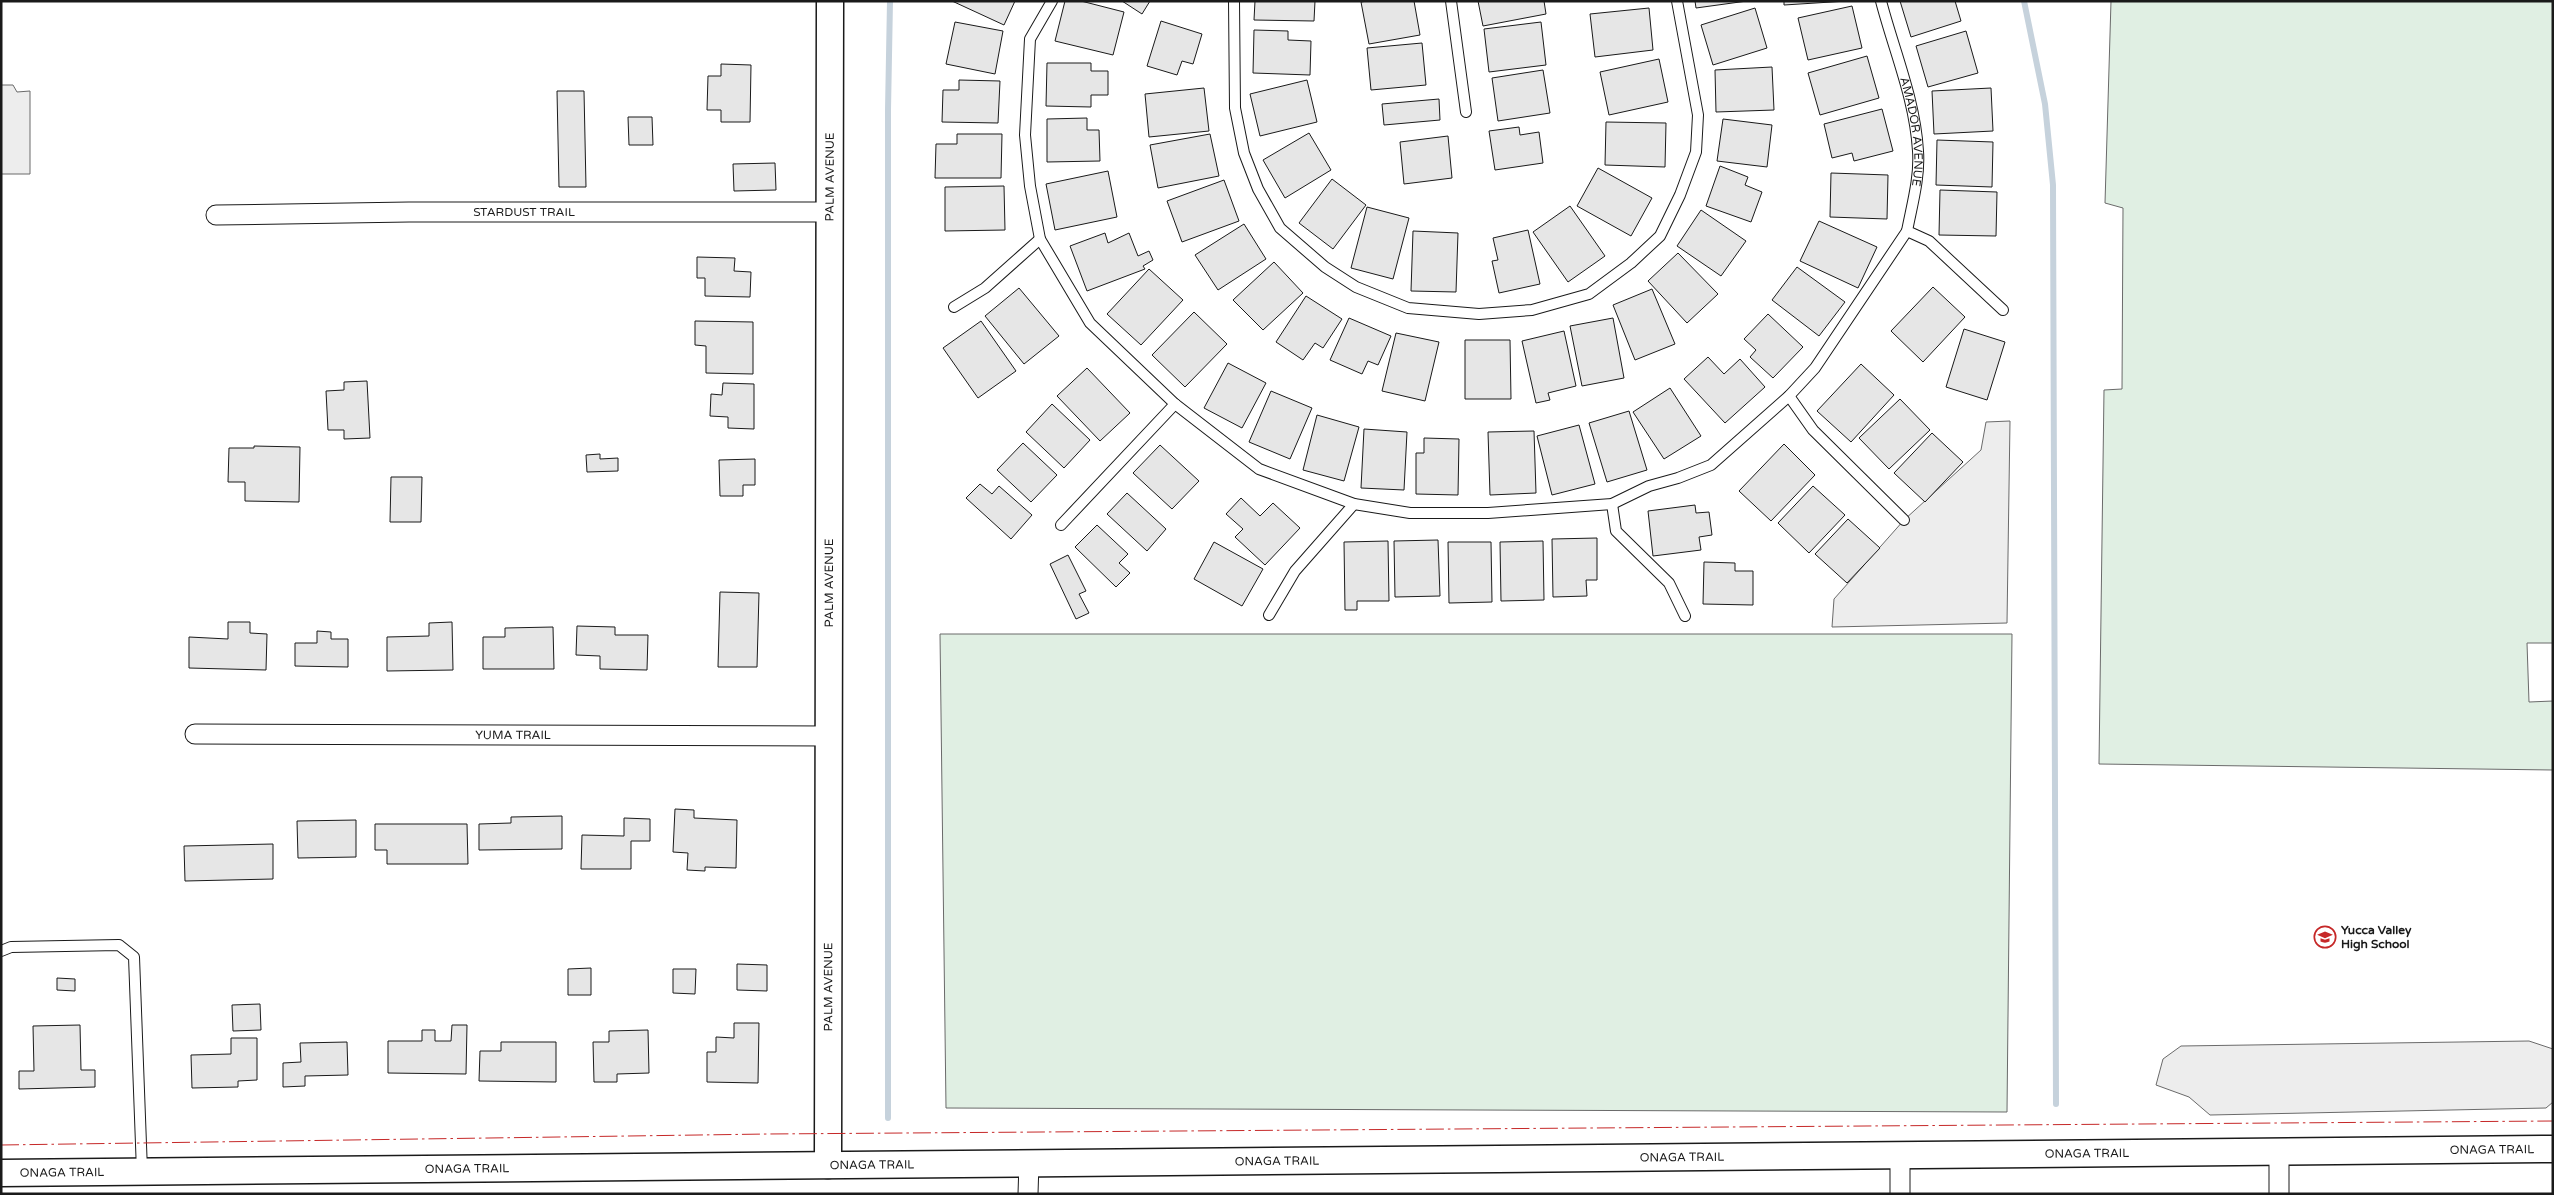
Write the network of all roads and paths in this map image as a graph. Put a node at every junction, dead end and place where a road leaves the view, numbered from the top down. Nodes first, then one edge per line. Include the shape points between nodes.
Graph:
1 (830, 1) edge
2 (1052, 1) edge
3 (1234, 1) edge
4 (1452, 1) edge
5 (1677, 1) edge
6 (1881, 1) edge
7 (1466, 112) dead end
8 (831, 212) junction
9 (216, 215) dead end
10 (1907, 231) junction
11 (1040, 239) junction
12 (954, 307) dead end
13 (2003, 310) dead end
14 (1789, 396) junction
15 (1175, 404) junction
16 (1354, 504) junction
17 (1612, 504) junction
18 (1904, 520) dead end
19 (1062, 524) dead end
20 (1269, 615) dead end
21 (1685, 616) dead end
22 (195, 734) dead end
23 (829, 736) junction
24 (1, 951) edge
25 (2553, 1149) edge
26 (2279, 1152) junction
27 (1900, 1156) junction
28 (1029, 1162) junction
29 (828, 1165) junction
30 (142, 1172) junction
31 (1, 1173) edge
32 (1028, 1194) edge
33 (1900, 1194) edge
34 (2279, 1194) edge

1 - 8 street, PALM AVENUE
2 - 11 lane via 1030,39 1025,135
3 - 5 lane via 1234,108 1244,153 1258,189 1280,228 1325,267 1356,287 1408,308 1480,314 1532,310 1589,294 1631,263 1660,236 1696,152 1698,115
4 - 7 lane
6 - 10 lane, AMADOR AVENUE via 1914,115 1918,152
8 - 9 street, STARDUST TRAIL
8 - 23 street, PALM AVENUE
10 - 13 lane via 1929,241
10 - 14 lane via 1815,368
11 - 12 lane via 985,288
11 - 15 lane via 1090,323
14 - 17 lane via 1711,465 1649,486
14 - 18 lane via 1813,430
15 - 16 lane via 1259,469
15 - 19 lane
16 - 17 lane via 1410,513 1488,513
16 - 20 lane via 1295,571
17 - 21 lane via 1616,531 1669,583
22 - 23 street, YUMA TRAIL
23 - 29 street, PALM AVENUE
24 - 30 lane via 11,947 119,945 134,957
25 - 26 street, ONAGA TRAIL
26 - 27 street, ONAGA TRAIL
26 - 34 street
27 - 28 street, ONAGA TRAIL
27 - 33 street
28 - 29 street, ONAGA TRAIL
28 - 32 street
29 - 30 street, ONAGA TRAIL
30 - 31 street, ONAGA TRAIL

